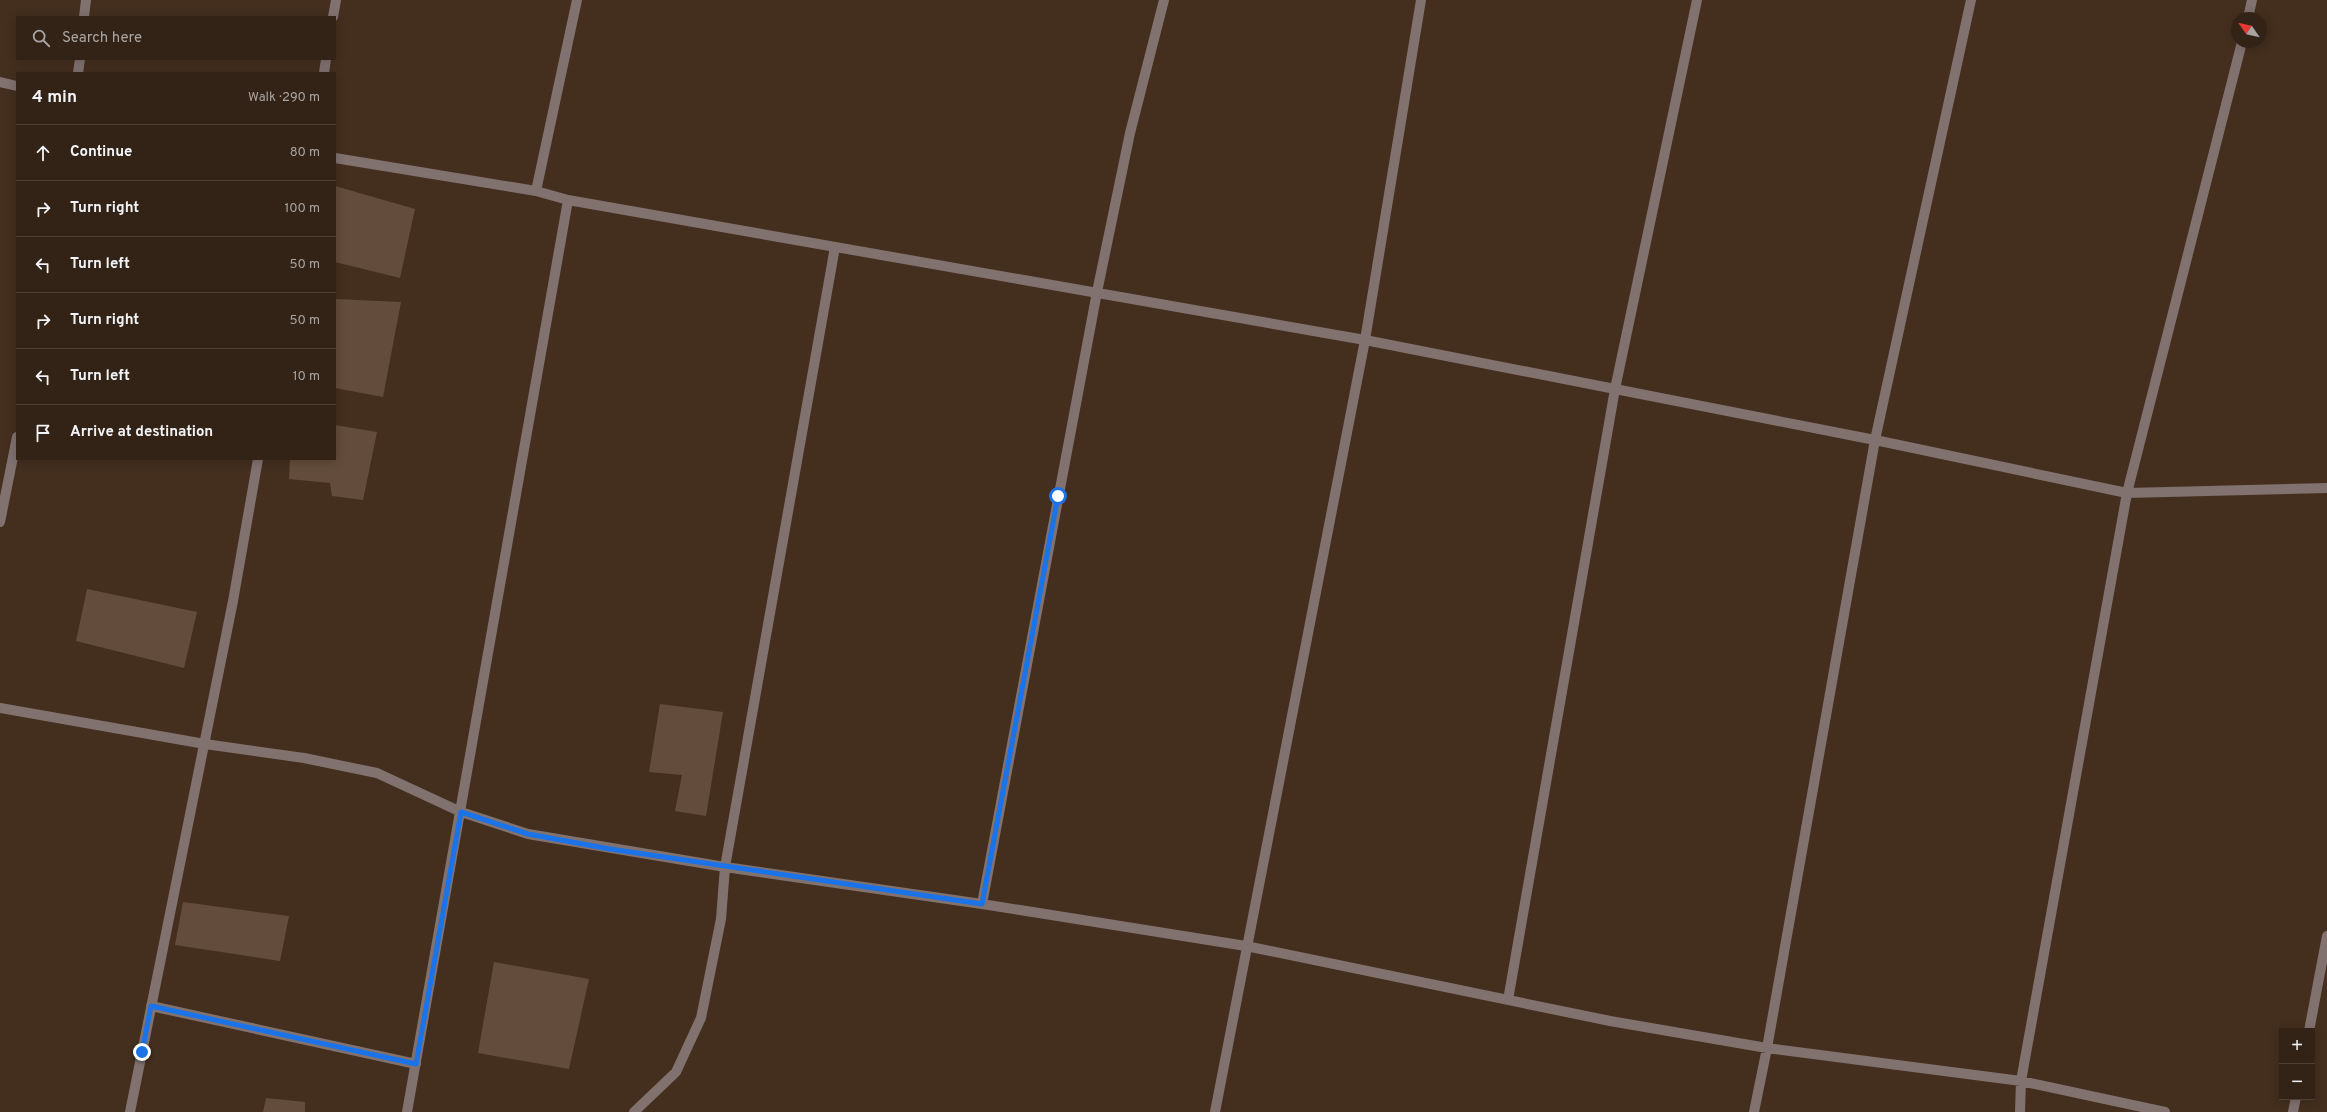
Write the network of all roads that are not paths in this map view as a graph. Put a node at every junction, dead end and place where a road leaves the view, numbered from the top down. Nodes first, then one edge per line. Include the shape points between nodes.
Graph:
1 (86, 0) edge
2 (336, 0) edge
3 (577, 0) edge
4 (1164, 0) edge
5 (1421, 0) edge
6 (1698, 0) edge
7 (1971, 0) edge
8 (2252, 0) edge
9 (2249, 12) edge
10 (84, 16) edge
11 (333, 16) edge
12 (2240, 48) edge
13 (80, 60) edge
14 (326, 60) edge
15 (78, 72) edge
16 (324, 72) edge
17 (0, 82) edge
18 (16, 86) edge
19 (336, 158) edge
20 (536, 191) junction
21 (568, 200) junction
22 (835, 247) junction
23 (1097, 292) junction
24 (1365, 340) junction
25 (1615, 389) junction
26 (1875, 440) junction
27 (16, 443) edge
28 (258, 460) edge
29 (2327, 488) edge
30 (2127, 493) junction
31 (0, 522) edge
32 (0, 708) edge
33 (205, 744) junction
34 (461, 812) junction
35 (725, 867) junction
36 (982, 904) junction
37 (2327, 936) edge
38 (1246, 946) junction
39 (1508, 1000) junction
40 (151, 1006) junction
41 (2310, 1028) edge
42 (1767, 1048) junction
43 (416, 1064) junction
44 (2021, 1081) junction
45 (2295, 1100) edge
46 (130, 1112) edge
47 (407, 1112) edge
48 (634, 1112) edge
49 (1214, 1112) edge
50 (1754, 1112) edge
51 (2020, 1112) edge
52 (2165, 1112) edge
53 (2293, 1112) edge

1 - 10 street
2 - 11 street
3 - 20 street
4 - 23 street via 1130,134
5 - 24 street
6 - 25 street
7 - 26 street
8 - 9 street
12 - 30 street
13 - 15 street
14 - 16 street
17 - 18 street
19 - 20 street
20 - 21 street
21 - 22 street
21 - 34 street
22 - 23 street
22 - 35 street
23 - 24 street
23 - 36 street
24 - 25 street
24 - 38 street
25 - 26 street
25 - 39 street
26 - 30 street
26 - 42 street
27 - 31 street
28 - 33 street
29 - 30 street
30 - 44 street
32 - 33 street
33 - 34 street via 304,758 377,773
33 - 40 street
34 - 35 street via 528,834
34 - 43 street
35 - 36 street
35 - 48 street via 721,919 701,1018 676,1072
36 - 38 street
37 - 41 street
38 - 39 street
38 - 49 street
39 - 42 street via 1610,1021
40 - 43 street
40 - 46 street
42 - 44 street
42 - 50 street
43 - 47 street
44 - 51 street
44 - 52 street
45 - 53 street

